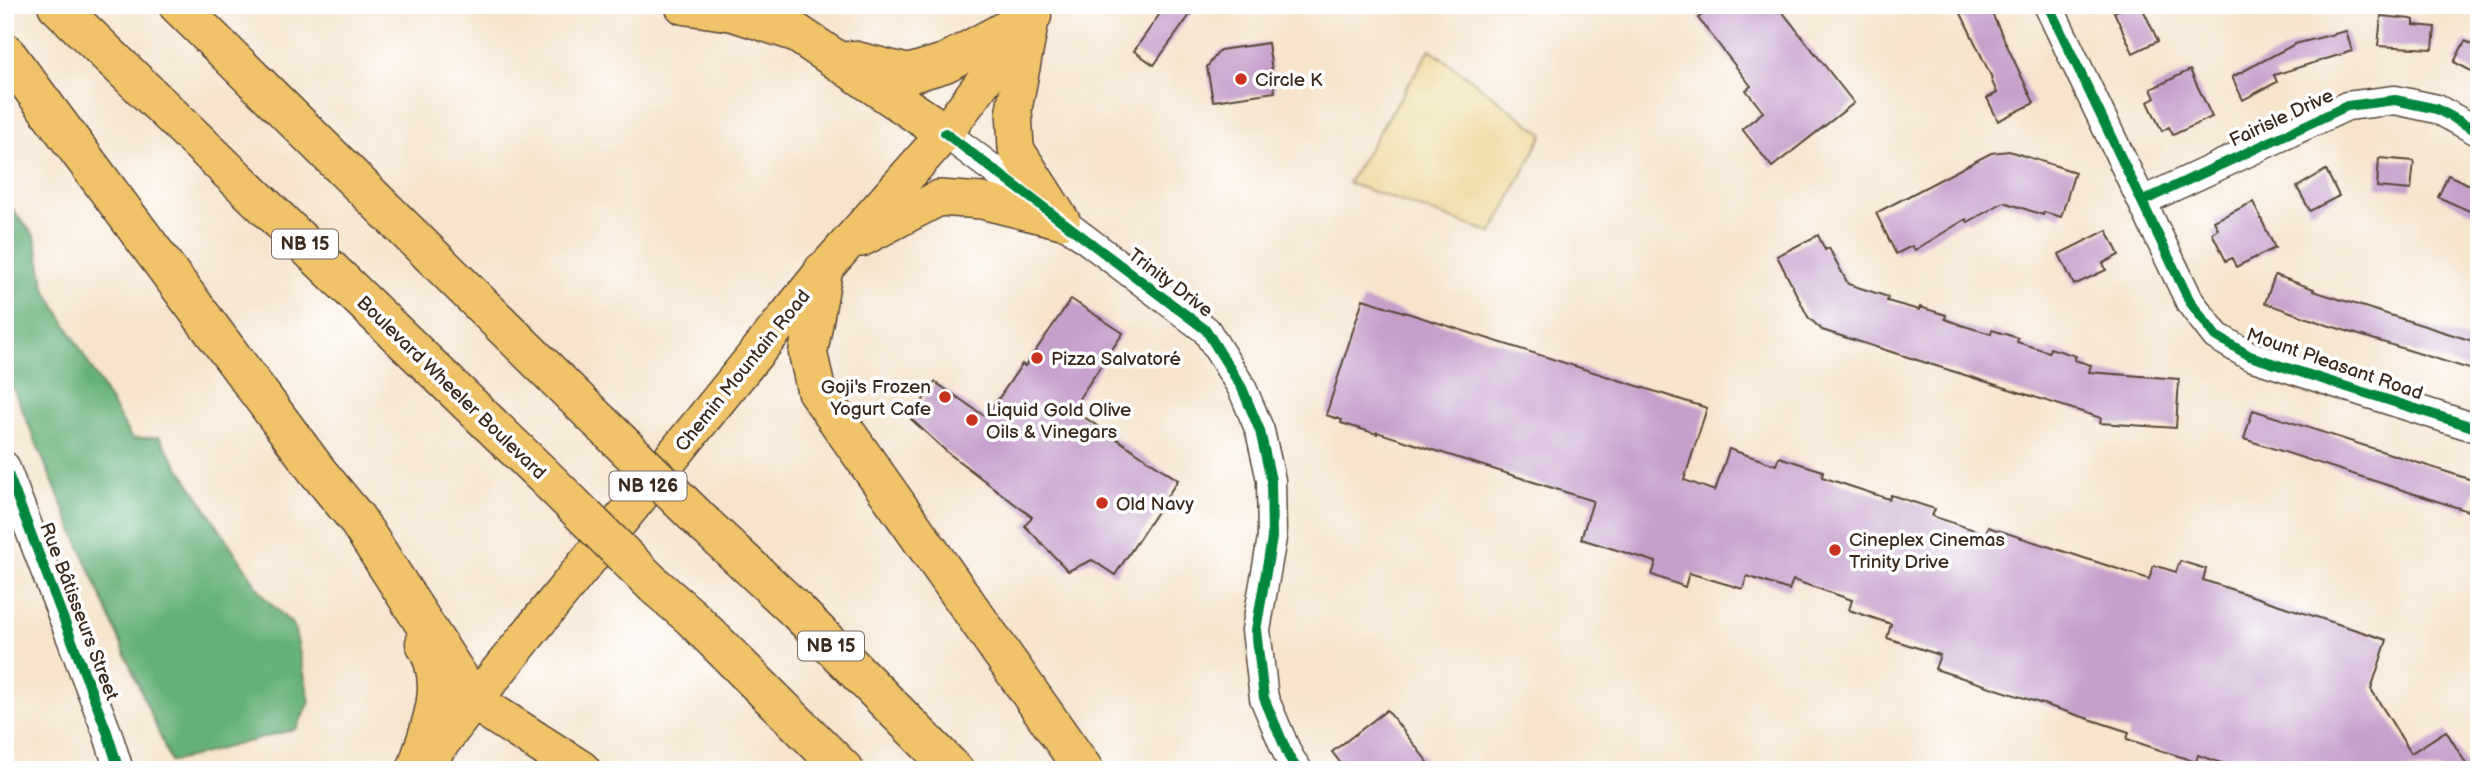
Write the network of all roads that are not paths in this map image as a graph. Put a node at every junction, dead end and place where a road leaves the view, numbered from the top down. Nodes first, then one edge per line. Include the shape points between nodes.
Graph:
1 (57, 5) edge
2 (178, 5) edge
3 (684, 5) edge
4 (2048, 5) edge
5 (1036, 10) edge
6 (5, 52) edge
7 (826, 53) junction
8 (2479, 132) edge
9 (945, 133) junction
10 (2143, 201) junction
11 (1062, 221) junction
12 (832, 261) junction
13 (2479, 429) edge
14 (5, 466) edge
15 (318, 472) junction
16 (474, 701) junction
17 (119, 770) edge
18 (419, 770) edge
19 (581, 770) edge
20 (844, 770) edge
21 (954, 770) edge
22 (1084, 770) edge
23 (1298, 770) edge

1 - 20 highway, Boulevard Wheeler Boulevard / NB 15, bridge
2 - 21 highway, NB 15, bridge
3 - 7 highway via 733,12 795,32
4 - 10 street, Mount Pleasant Road
5 - 7 highway via 945,63 908,74
5 - 9 main road, Chemin Mountain Road / NB 126
5 - 11 main road via 1014,109 1016,149
6 - 15 highway
7 - 9 highway
8 - 10 street, Fairisle Drive via 2437,108 2395,100 2347,106
9 - 11 street, Trinity Drive
9 - 12 main road, Chemin Mountain Road / NB 126
10 - 13 street, Mount Pleasant Road via 2190,302 2216,336 2250,356
11 - 12 main road via 982,201 939,198
11 - 23 street, Trinity Drive via 1206,330 1242,388 1260,431 1270,480 1272,538 1256,630 1264,698
12 - 16 main road, Chemin Mountain Road / NB 126
12 - 22 highway via 808,353 816,390
14 - 17 street, Rue Bâtisseurs Street
15 - 16 highway via 356,518
15 - 18 highway via 434,657 435,711
16 - 18 main road, Chemin Mountain Road / NB 126
16 - 19 highway

